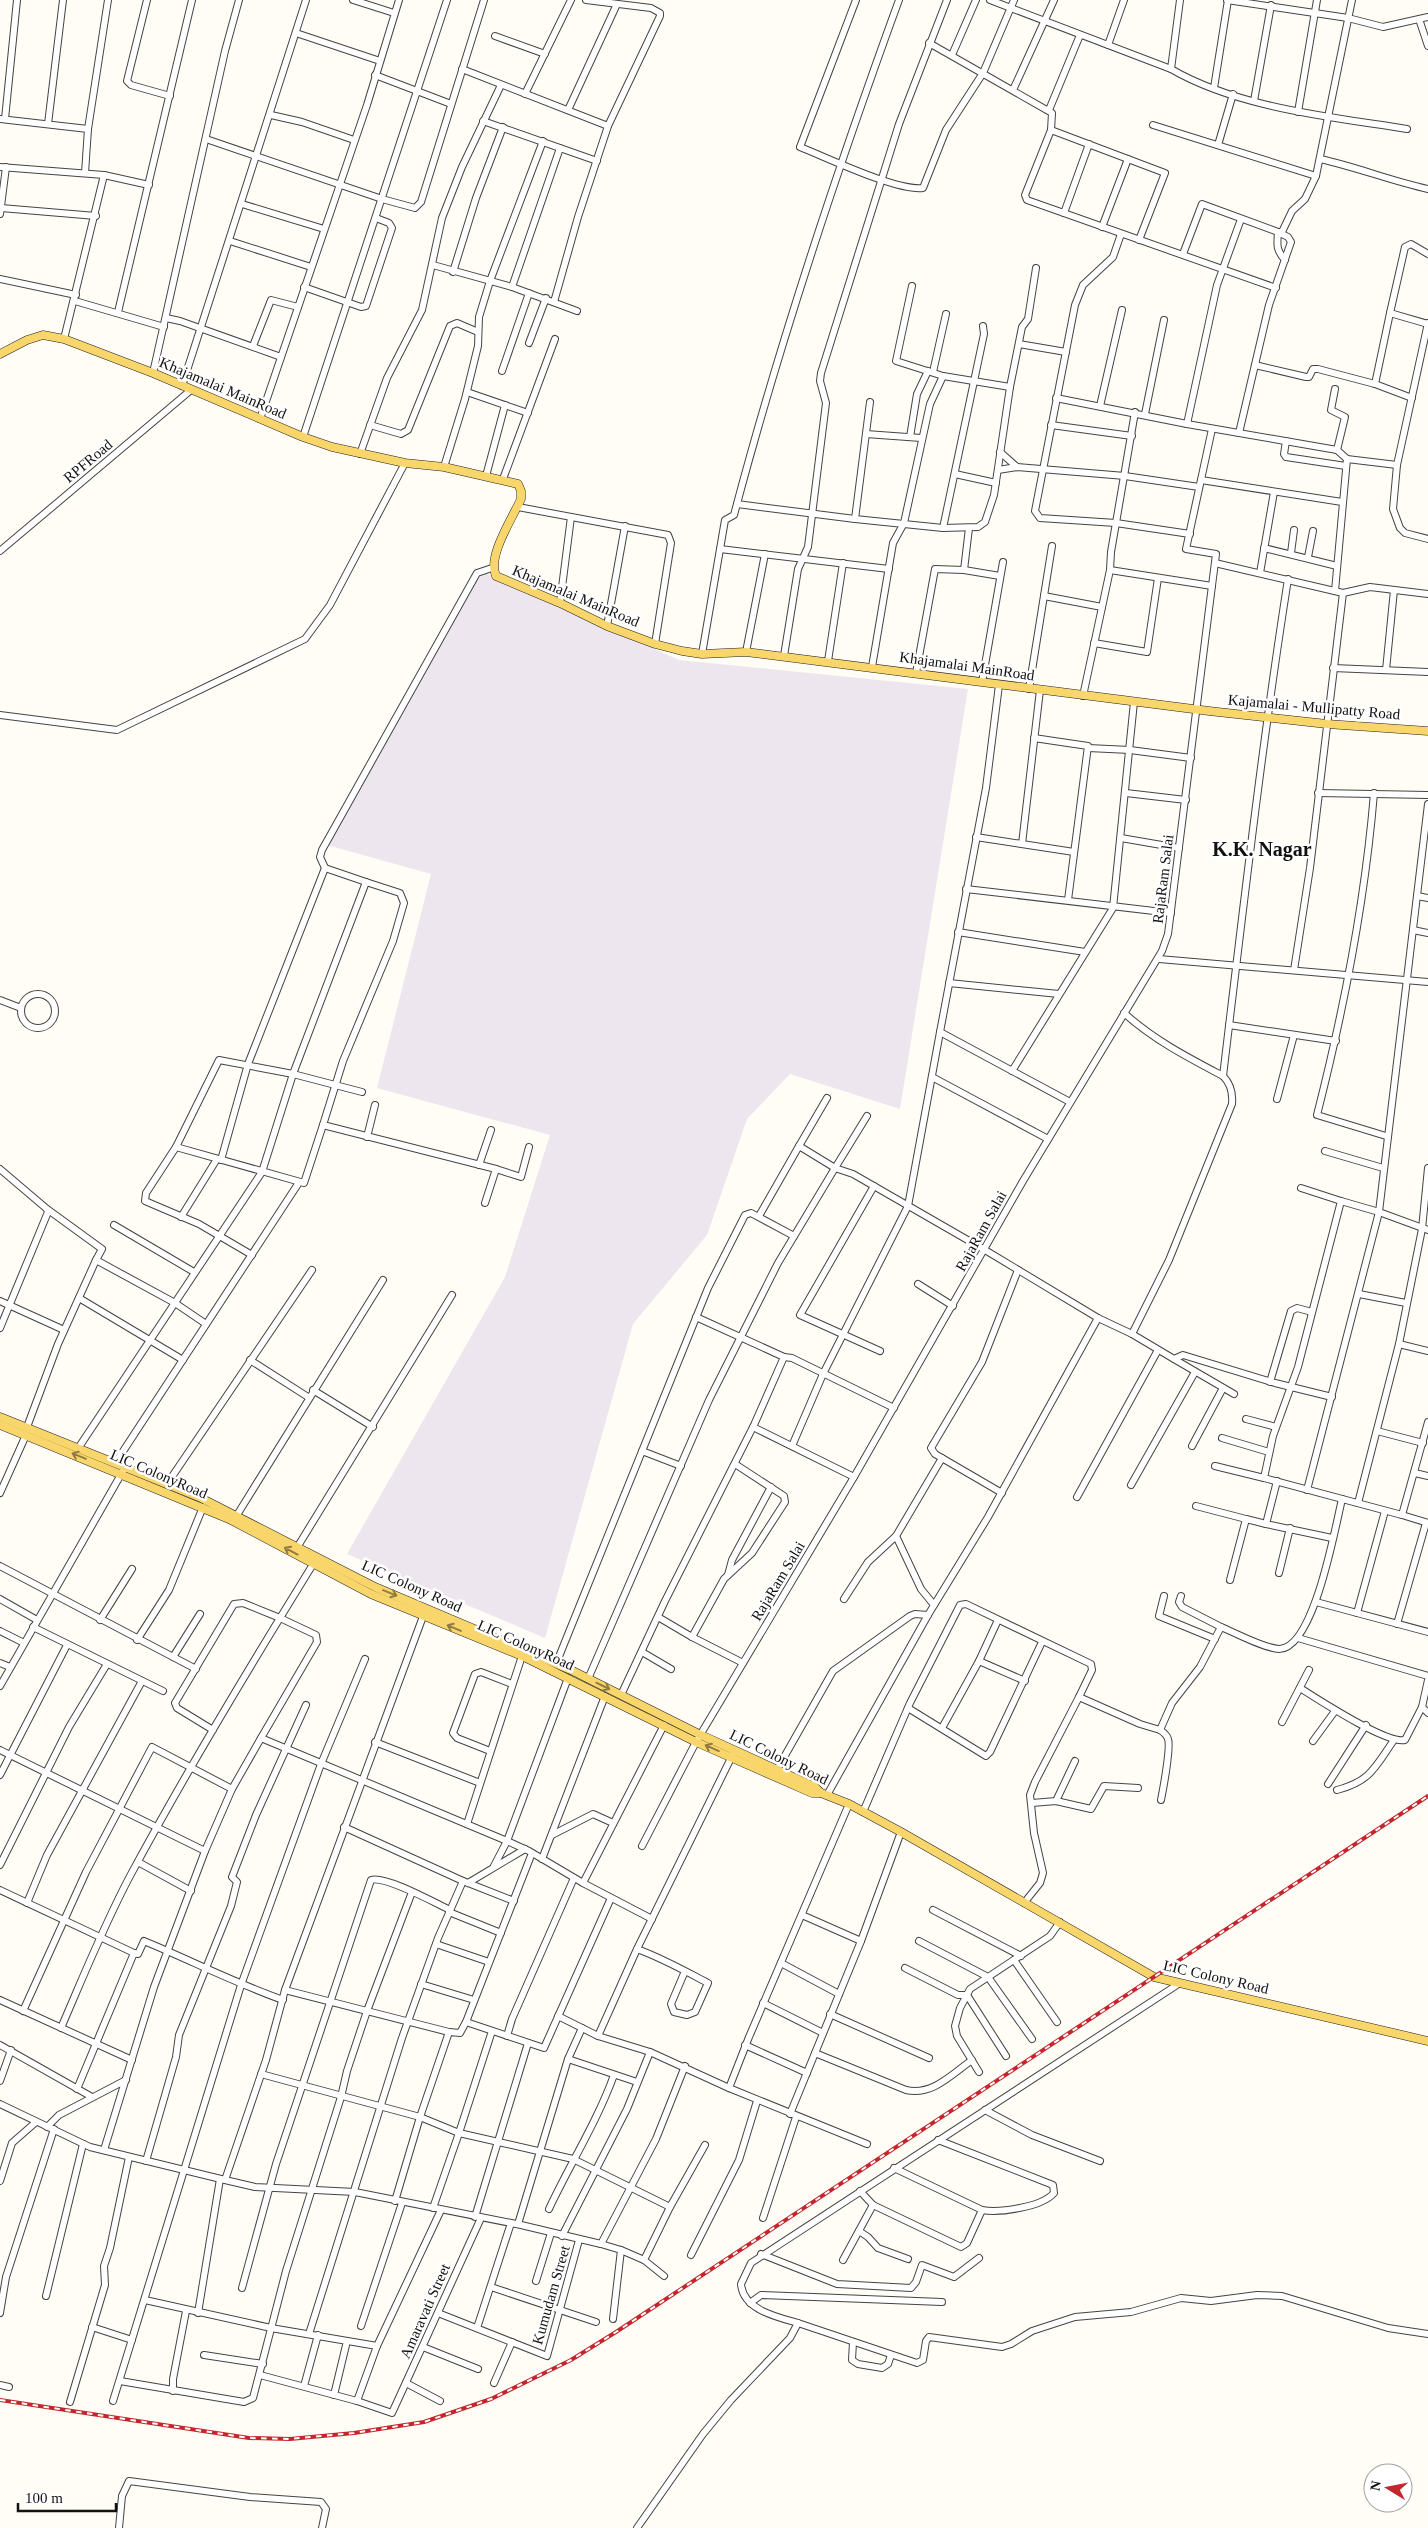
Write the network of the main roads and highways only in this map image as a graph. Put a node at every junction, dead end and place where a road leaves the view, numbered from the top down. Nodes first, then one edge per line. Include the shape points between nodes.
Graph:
1 (0, 354) edge
2 (1197, 710) joint
3 (1428, 731) edge
4 (0, 1417) edge
5 (0, 1425) edge
6 (27, 1431) junction
7 (124, 1470) junction
8 (233, 1515) junction
9 (316, 1559) junction
10 (424, 1611) junction
11 (559, 1668) junction
12 (698, 1738) junction
13 (824, 1794) joint
14 (1428, 2041) edge

1 - 2 main road, Khajamalai MainRoad via 44,335 64,339 302,437 360,454 444,467 518,484 521,492 518,507 495,553 492,568 496,576 655,644 702,654 746,652 784,656
2 - 3 main road, Kajamalai - Mullipatty Road
4 - 6 main road, LIC ColonyRoad
5 - 6 main road, LIC ColonyRoad
7 -> 6 main road, LIC ColonyRoad
6 - 7 main road, LIC ColonyRoad via 79,1447 116,1462
7 - 8 main road via 167,1484
7 - 8 main road, LIC ColonyRoad via 203,1507
9 -> 8 main road, LIC ColonyRoad
8 - 9 main road via 298,1546
9 - 10 main road, LIC ColonyRoad via 373,1590
10 - 11 main road, LIC Colony Road
11 -> 10 main road, LIC ColonyRoad via 522,1656
11 -> 12 main road, LIC Colony Road via 621,1695
11 - 12 main road, LIC ColonyRoad via 568,1678
12 - 13 main road, LIC ColonyRoad via 775,1772 812,1793
13 - 14 main road, LIC Colony Road via 901,1832 1154,1977

